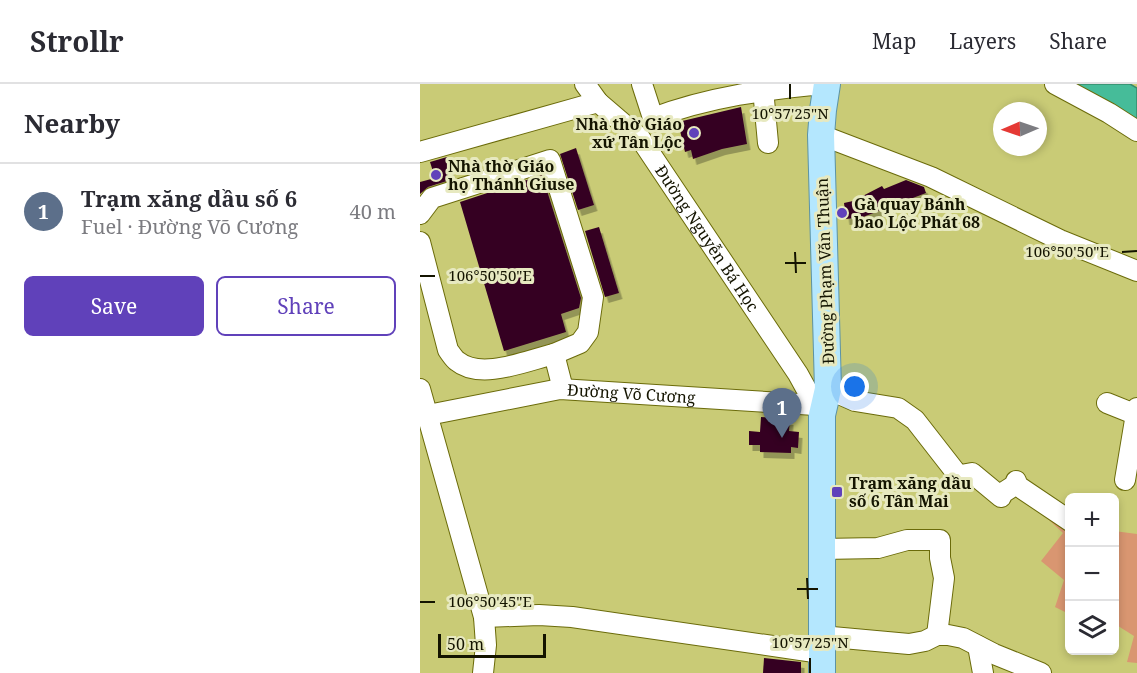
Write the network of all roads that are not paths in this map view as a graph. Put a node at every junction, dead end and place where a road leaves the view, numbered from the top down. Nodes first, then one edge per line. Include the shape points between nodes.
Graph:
1 (585, 84) edge
2 (642, 84) edge
3 (826, 84) edge
4 (1055, 84) edge
5 (763, 89) junction
6 (598, 102) junction
7 (644, 123) junction
8 (1137, 131) edge
9 (821, 135) junction
10 (768, 143) dead end
11 (420, 152) edge
12 (420, 214) edge
13 (420, 242) edge
14 (1137, 272) edge
15 (554, 354) junction
16 (420, 389) edge
17 (562, 389) junction
18 (822, 397) junction
19 (1107, 403) dead end
20 (1137, 412) edge
21 (428, 416) junction
22 (1125, 480) dead end
23 (1065, 518) edge
24 (822, 549) junction
25 (484, 617) junction
26 (937, 635) junction
27 (978, 646) junction
28 (821, 654) edge
29 (483, 673) edge
30 (983, 673) edge
31 (1041, 673) edge

1 - 6 street, Đường Nguyễn Bá Học
2 - 7 street
3 - 5 street
3 - 9 main road, Đường Phạm Văn Thuận
4 - 8 street
5 - 7 street via 671,111
5 - 10 street
6 - 7 street, Đường Nguyễn Bá Học
6 - 11 street
7 - 18 street, Đường Nguyễn Bá Học via 655,160 798,374
9 - 14 street via 931,177 1060,240
9 - 18 main road, Đường Phạm Văn Thuận
12 - 15 street via 432,198 550,160 593,297 588,332 580,343
13 - 15 street via 448,350 457,361 486,371
15 - 17 street
16 - 21 street
17 - 18 street, Đường Võ Cương
17 - 21 street, Đường Võ Cương
18 - 23 street via 898,408 915,420 961,479 961,475 972,473 1001,497 1016,481
18 - 24 main road, Đường Phạm Văn Thuận
19 - 20 street
20 - 22 street
21 - 25 street
24 - 26 street via 878,548 907,540 940,540 944,578
24 - 28 main road, Đường Phạm Văn Thuận
25 - 28 street via 572,617
25 - 29 street
26 - 27 street via 963,638
26 - 28 street via 909,644
27 - 30 street
27 - 31 street

